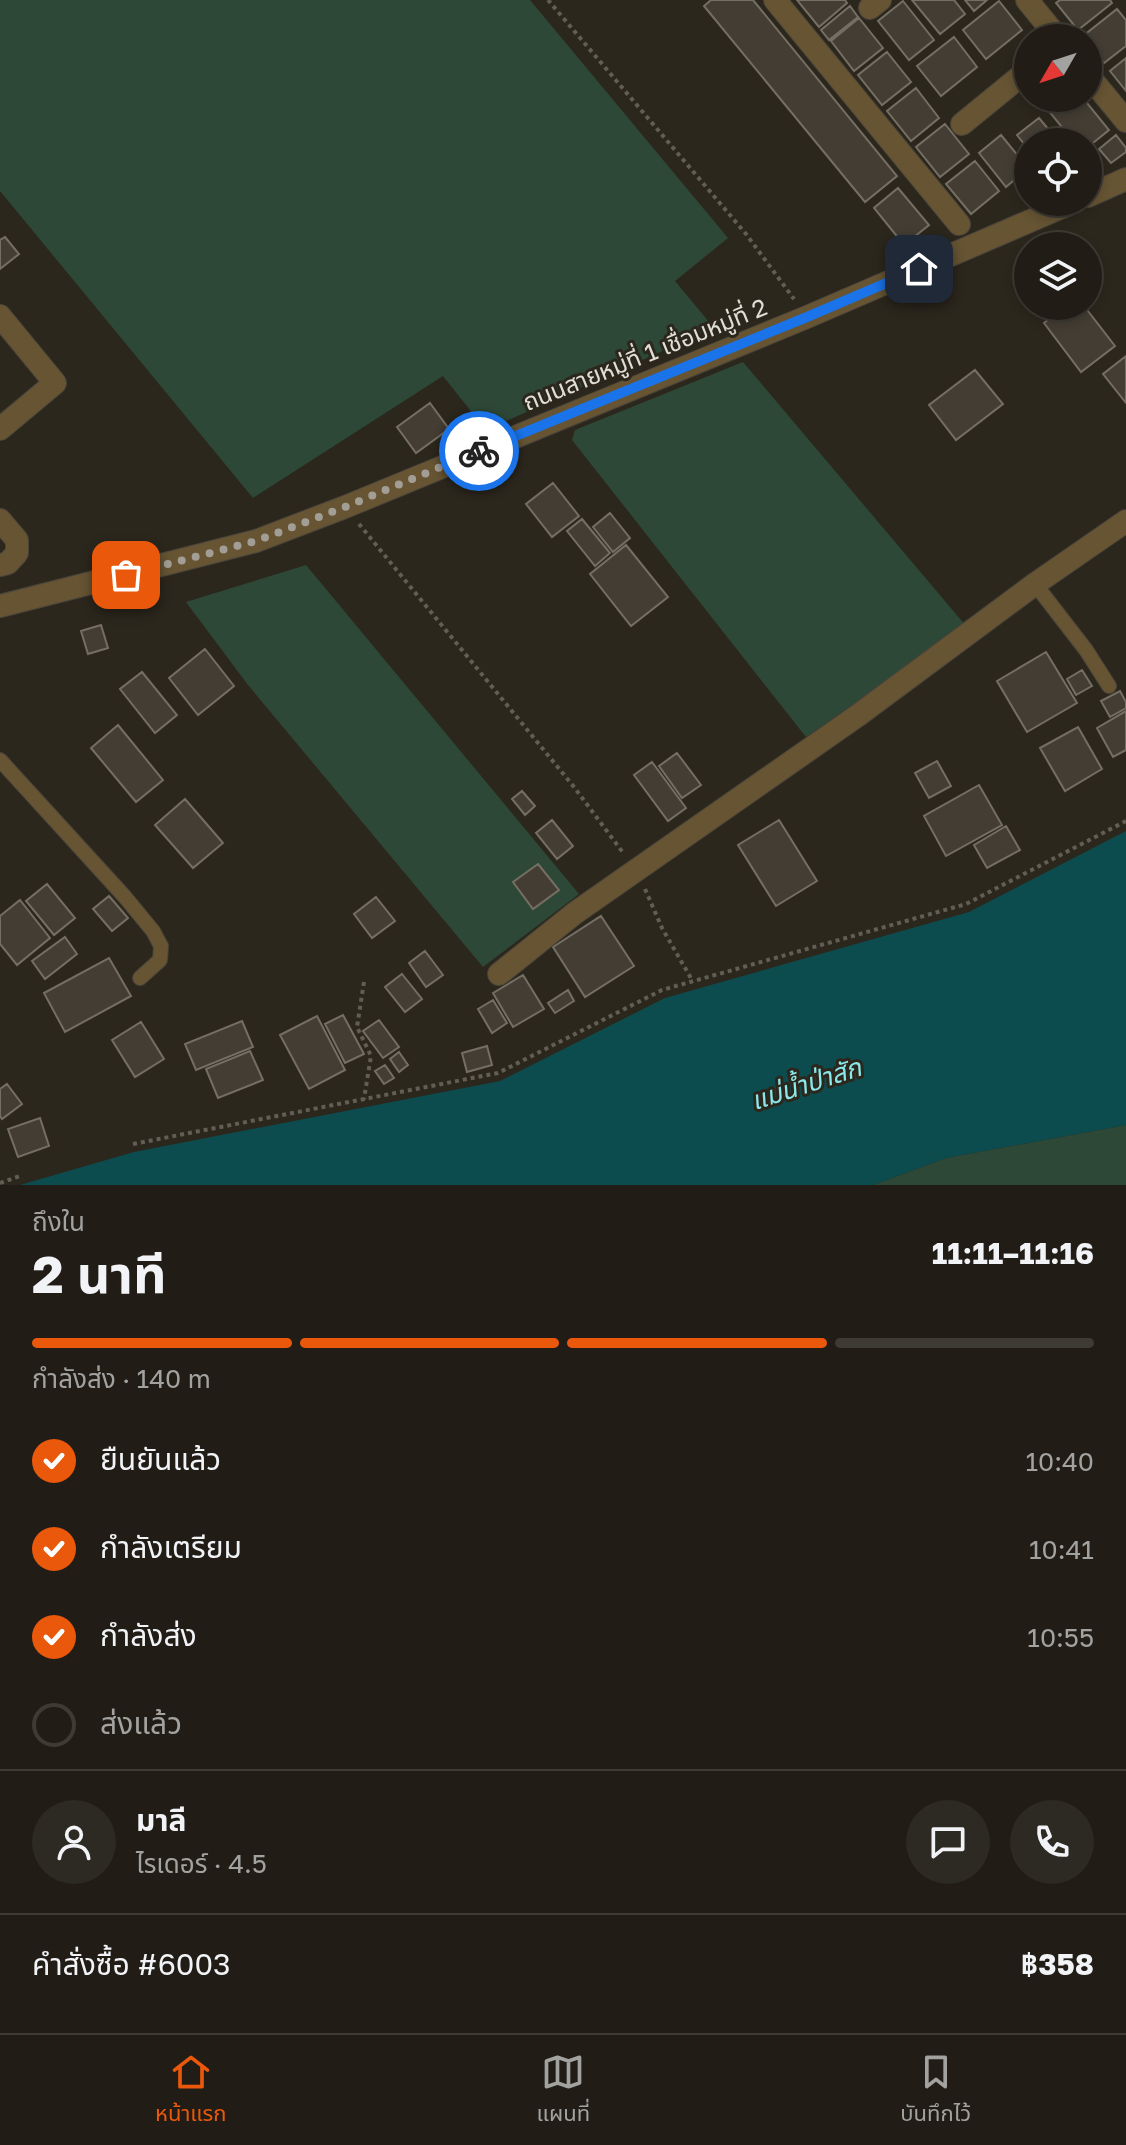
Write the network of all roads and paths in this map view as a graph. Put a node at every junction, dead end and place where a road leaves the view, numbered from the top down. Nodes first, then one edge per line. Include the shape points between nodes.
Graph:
1 (548, 0) edge
2 (775, 0) edge
3 (1027, 0) edge
4 (1047, 24) edge
5 (1014, 81) edge
6 (1102, 92) edge
7 (1126, 121) edge
8 (962, 124) dead end
9 (1126, 179) edge
10 (1102, 190) edge
11 (1041, 216) edge
12 (959, 224) dead end
13 (0, 316) edge
14 (807, 317) junction
15 (0, 429) edge
16 (345, 507) junction
17 (0, 520) edge
18 (1126, 521) edge
19 (0, 565) edge
20 (1035, 584) junction
21 (0, 606) edge
22 (1109, 686) dead end
23 (0, 760) edge
24 (1126, 821) edge
25 (637, 871) junction
26 (499, 974) dead end
27 (140, 978) dead end
28 (692, 981) junction
29 (364, 982) dead end
30 (364, 1099) junction
31 (133, 1144) dead end
32 (20, 1176) dead end
33 (0, 1183) edge

1 - 14 path via 746,234
2 - 12 street
3 - 4 street
5 - 8 street
6 - 7 street
9 - 10 street
11 - 14 street, ถนนสายหมู่ที่ 1 เชื่อมหมู่ที่ 2
13 - 15 street via 55,383
14 - 16 street, ถนนสายหมู่ที่ 1 เชื่อมหมู่ที่ 2
16 - 21 street, ถนนสายหมู่ที่ 1 เชื่อมหมู่ที่ 2 via 256,541
16 - 25 path
17 - 19 street via 17,540 17,553
18 - 20 street
20 - 22 lane
20 - 25 street
23 - 27 lane via 153,931 161,946 160,960
24 - 28 path via 966,904
25 - 26 street
25 - 28 path
28 - 30 path via 662,990 498,1073
29 - 30 path via 357,1027 371,1056
30 - 31 path
32 - 33 path

